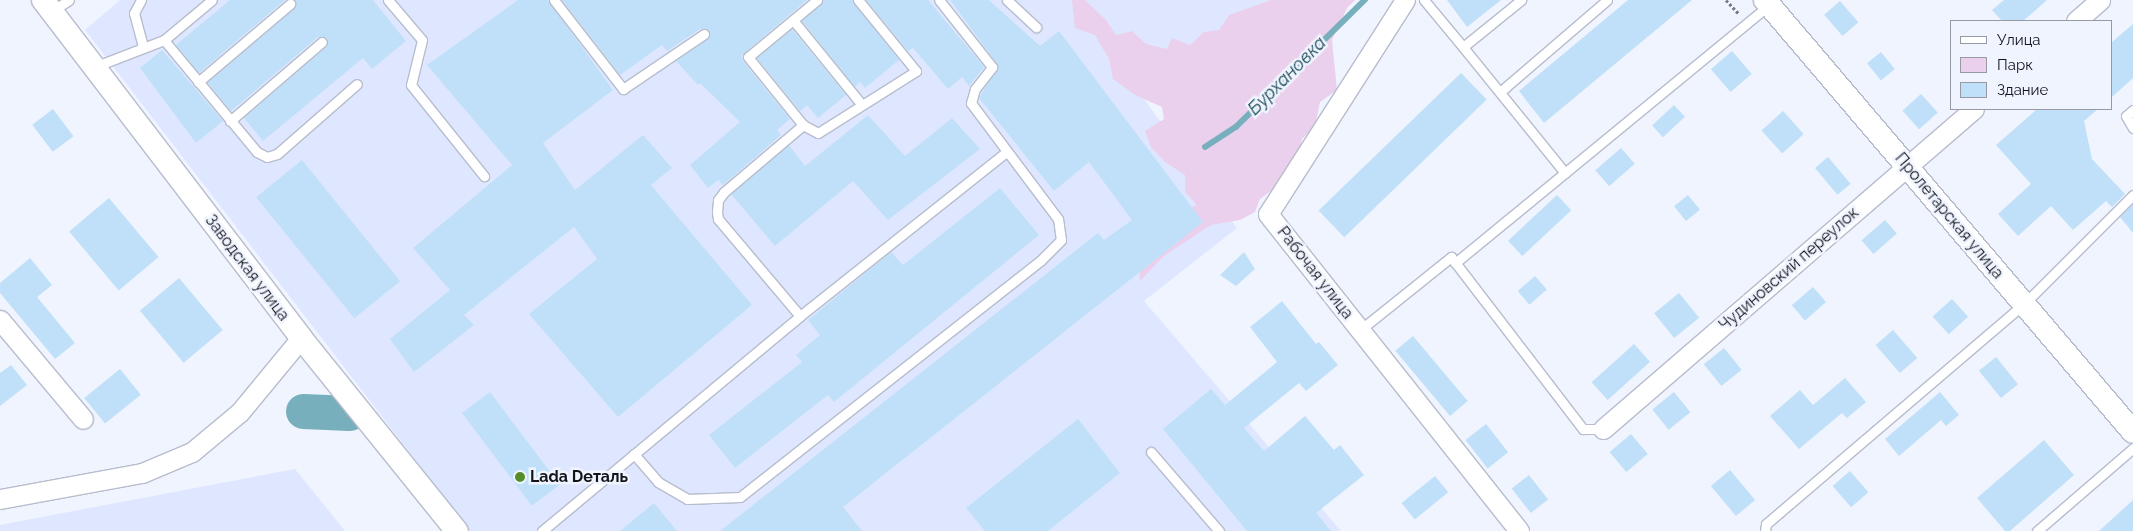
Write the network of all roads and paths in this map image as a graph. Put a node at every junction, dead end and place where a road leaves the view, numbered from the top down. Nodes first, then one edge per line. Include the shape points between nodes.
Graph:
1 (141, 0) edge
2 (212, 0) edge
3 (388, 0) edge
4 (554, 0) edge
5 (817, 0) edge
6 (858, 0) edge
7 (938, 0) edge
8 (1007, 0) edge
9 (1405, 0) edge
10 (1424, 0) edge
11 (1520, 0) edge
12 (1607, 0) edge
13 (2100, 0) edge
14 (1767, 2) edge
15 (54, 4) edge
16 (290, 4) dead end
17 (793, 20) junction
18 (2077, 20) edge
19 (1036, 27) dead end
20 (704, 34) dead end
21 (164, 40) junction
22 (322, 42) dead end
23 (143, 46) junction
24 (1463, 47) junction
25 (94, 67) junction
26 (198, 82) junction
27 (357, 84) dead end
28 (1500, 92) junction
29 (862, 105) junction
30 (1973, 110) edge
31 (2133, 110) edge
32 (230, 121) junction
33 (804, 125) junction
34 (2133, 128) edge
35 (1006, 152) junction
36 (1907, 167) junction
37 (1565, 172) junction
38 (484, 176) dead end
39 (2133, 195) edge
40 (1455, 263) junction
41 (2024, 304) junction
42 (800, 316) junction
43 (0, 320) edge
44 (1360, 330) junction
45 (301, 338) junction
46 (83, 419) dead end
47 (1603, 429) joint
48 (2133, 432) edge
49 (2133, 448) edge
50 (1151, 452) dead end
51 (634, 454) junction
52 (0, 499) edge
53 (457, 531) edge
54 (542, 531) edge
55 (1219, 531) edge
56 (1519, 531) edge
57 (1765, 531) edge
58 (2037, 531) edge

1 - 23 lane via 134,13
2 - 21 lane
3 - 38 lane via 422,40 411,85
4 - 20 lane via 623,89
5 - 17 lane
6 - 29 lane via 916,71
7 - 35 lane via 992,67 975,89 971,103
8 - 19 lane
9 - 44 street, Рабочая улица via 1268,214
10 - 24 lane
11 - 24 lane
12 - 28 lane
13 - 18 street
14 - 36 street, Пролетарская улица
14 - 37 lane
15 - 25 street, Заводская улица
16 - 26 lane
17 - 29 lane
17 - 33 lane via 748,57
21 - 23 lane
21 - 26 lane
22 - 32 lane
23 - 25 lane
24 - 28 lane
25 - 45 street, Заводская улица
26 - 32 lane
27 - 32 lane via 276,154 267,158 257,152
28 - 37 lane
29 - 33 lane via 818,133
30 - 36 street, Чудиновский переулок
31 - 34 lane via 2126,116
33 - 42 lane via 724,192 718,200 716,212 718,219
35 - 42 lane
35 - 51 lane via 1058,218 1061,240 1041,260 740,497 687,499 658,482
36 - 41 street, Пролетарская улица
36 - 47 street, Чудиновский переулок
37 - 40 lane
39 - 41 lane
40 - 44 lane via 1451,257
40 - 47 lane via 1583,429
41 - 48 street, Пролетарская улица
41 - 57 lane via 1766,524
42 - 51 lane
43 - 46 street
44 - 56 street, Рабочая улица
45 - 52 street via 240,412 192,452 142,473
45 - 53 street, Заводская улица
49 - 58 lane
50 - 55 lane
51 - 54 lane

